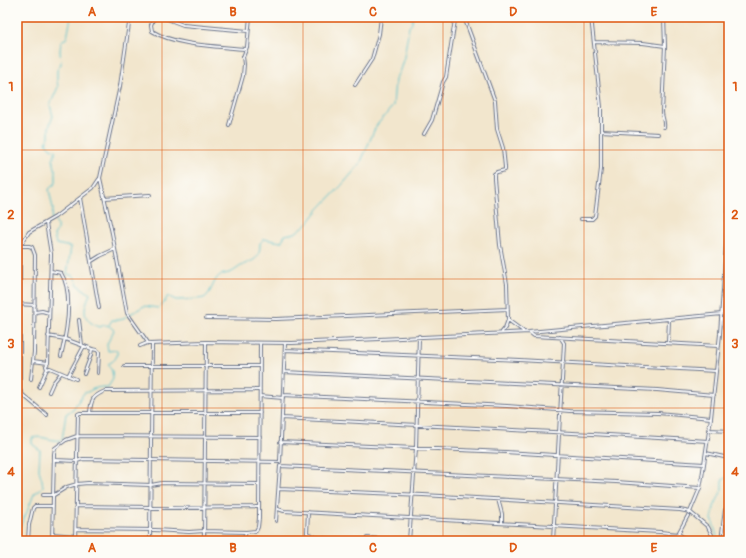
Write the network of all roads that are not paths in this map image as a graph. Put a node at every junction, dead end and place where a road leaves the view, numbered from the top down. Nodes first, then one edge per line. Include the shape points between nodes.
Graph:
1 (130, 17) edge
2 (154, 17) edge
3 (162, 17) edge
4 (250, 17) edge
5 (380, 17) edge
6 (457, 17) edge
7 (464, 17) edge
8 (591, 17) edge
9 (664, 17) edge
10 (248, 31) junction
11 (594, 42) junction
12 (665, 46) junction
13 (247, 47) junction
14 (355, 85) dead end
15 (229, 125) dead end
16 (664, 127) dead end
17 (601, 131) junction
18 (424, 134) dead end
19 (658, 134) dead end
20 (100, 178) junction
21 (150, 195) dead end
22 (80, 198) junction
23 (104, 198) junction
24 (729, 202) edge
25 (581, 219) dead end
26 (46, 223) junction
27 (17, 246) edge
28 (20, 246) junction
29 (115, 249) junction
30 (92, 261) junction
31 (51, 271) junction
32 (18, 304) edge
33 (35, 305) junction
34 (99, 308) dead end
35 (508, 309) junction
36 (35, 312) junction
37 (50, 313) junction
38 (722, 314) junction
39 (206, 318) dead end
40 (79, 320) dead end
41 (508, 320) junction
42 (670, 320) junction
43 (525, 332) junction
44 (529, 332) junction
45 (501, 333) junction
46 (48, 336) junction
47 (419, 336) junction
48 (560, 337) junction
49 (568, 338) junction
50 (65, 339) junction
51 (206, 342) junction
52 (260, 342) junction
53 (147, 343) junction
54 (285, 343) junction
55 (564, 343) junction
56 (668, 343) junction
57 (152, 344) junction
58 (83, 345) junction
59 (140, 346) dead end
60 (719, 346) junction
61 (92, 349) junction
62 (285, 350) junction
63 (61, 356) dead end
64 (418, 356) junction
65 (33, 361) junction
66 (563, 362) junction
67 (48, 363) junction
68 (124, 366) dead end
69 (206, 366) junction
70 (260, 366) junction
71 (152, 367) junction
72 (47, 369) junction
73 (716, 371) junction
74 (284, 372) junction
75 (61, 373) junction
76 (98, 373) dead end
77 (84, 374) dead end
78 (68, 376) junction
79 (31, 379) dead end
80 (76, 379) dead end
81 (417, 379) junction
82 (561, 386) junction
83 (39, 387) dead end
84 (152, 390) junction
85 (206, 390) junction
86 (260, 390) junction
87 (49, 392) dead end
88 (714, 394) junction
89 (260, 396) junction
90 (283, 396) junction
91 (416, 402) junction
92 (561, 410) junction
93 (90, 413) junction
94 (152, 413) junction
95 (205, 413) junction
96 (260, 413) junction
97 (47, 415) dead end
98 (282, 418) junction
99 (711, 418) junction
100 (416, 425) junction
101 (710, 430) junction
102 (729, 431) edge
103 (560, 433) junction
104 (77, 436) junction
105 (152, 436) junction
106 (206, 437) junction
107 (260, 437) junction
108 (708, 441) junction
109 (280, 442) junction
110 (416, 448) junction
111 (706, 452) junction
112 (558, 456) junction
113 (724, 457) dead end
114 (55, 460) junction
115 (152, 460) junction
116 (77, 462) junction
117 (205, 462) junction
118 (259, 462) junction
119 (280, 462) junction
120 (704, 464) junction
121 (280, 466) junction
122 (414, 472) junction
123 (557, 480) junction
124 (77, 484) junction
125 (204, 484) junction
126 (259, 484) junction
127 (151, 485) junction
128 (279, 485) junction
129 (700, 488) junction
130 (279, 489) junction
131 (286, 490) junction
132 (43, 495) dead end
133 (54, 495) junction
134 (412, 495) junction
135 (498, 499) junction
136 (555, 502) junction
137 (53, 506) junction
138 (76, 506) junction
139 (258, 507) junction
140 (729, 507) edge
141 (151, 508) junction
142 (204, 508) junction
143 (278, 509) junction
144 (308, 512) junction
145 (690, 512) junction
146 (410, 518) junction
147 (276, 521) dead end
148 (502, 523) junction
149 (554, 526) junction
150 (76, 529) junction
151 (150, 530) junction
152 (204, 531) junction
153 (246, 532) junction
154 (52, 534) junction
155 (678, 534) junction
156 (712, 535) dead end
157 (76, 536) junction
158 (367, 538) dead end
159 (327, 539) dead end
160 (28, 541) edge
161 (52, 541) edge
162 (75, 541) edge
163 (150, 541) edge
164 (204, 541) edge
165 (243, 541) edge
166 (410, 541) edge
167 (553, 541) edge
168 (674, 541) edge
169 (688, 541) edge
170 (721, 541) edge

1 - 20 street via 120,86
2 - 13 street via 152,31 166,38
3 - 10 street via 183,25
4 - 10 street
5 - 14 street via 380,34 372,59
6 - 18 street via 446,77 432,120
7 - 35 street via 495,101 497,129 506,167 503,172 494,174 494,178
8 - 11 street
9 - 12 street
10 - 13 street
11 - 12 street
11 - 17 street
12 - 16 street via 662,112
13 - 15 street via 243,57 243,76
17 - 19 street
17 - 25 street via 601,169 595,216 592,219
20 - 22 street via 93,188
20 - 23 street
21 - 23 street
22 - 26 street
22 - 30 street
23 - 29 street
24 - 38 street
26 - 28 street via 29,232
26 - 31 street
27 - 28 street
28 - 32 street
28 - 33 street via 32,247 35,255
29 - 30 street
29 - 53 street via 127,313
30 - 34 street
31 - 37 street
31 - 50 street via 61,273 67,292
32 - 33 street
32 - 97 street via 21,392
33 - 36 street
35 - 39 street via 276,319
35 - 41 street
36 - 37 street
36 - 65 street
37 - 46 street
38 - 42 street
38 - 60 street
40 - 58 street
41 - 43 street
41 - 45 street
42 - 44 street
42 - 56 street
43 - 44 street
43 - 45 street
44 - 48 street via 534,336
45 - 47 street
46 - 50 street
46 - 67 street
47 - 54 street
47 - 64 street
48 - 49 street
48 - 55 street
49 - 55 street
49 - 56 street
50 - 58 street
50 - 63 street
51 - 52 street
51 - 57 street
51 - 69 street
52 - 54 street
52 - 70 street
53 - 57 street
53 - 59 street
54 - 62 street
55 - 66 street
56 - 60 street
57 - 71 street
58 - 61 street
58 - 78 street
60 - 73 street
61 - 76 street via 100,352
61 - 77 street
62 - 64 street
62 - 74 street
64 - 66 street
64 - 81 street
65 - 67 street
65 - 79 street
66 - 73 street
66 - 82 street
67 - 72 street
68 - 71 street
69 - 70 street
69 - 71 street
69 - 85 street
70 - 86 street
71 - 84 street
72 - 75 street
72 - 83 street
73 - 88 street
74 - 81 street
74 - 90 street
75 - 78 street
75 - 87 street
78 - 80 street
81 - 82 street
81 - 91 street
82 - 88 street
82 - 92 street
84 - 85 street
84 - 93 street via 105,390 93,398
84 - 94 street
85 - 86 street
85 - 95 street
86 - 89 street
88 - 99 street
89 - 90 street
89 - 96 street
90 - 91 street
90 - 98 street
91 - 92 street
91 - 100 street
92 - 99 street via 658,413
92 - 103 street
93 - 94 street
93 - 104 street via 78,414
94 - 95 street
94 - 105 street
95 - 96 street
95 - 106 street
96 - 107 street
98 - 100 street
98 - 109 street
99 - 101 street
100 - 103 street
100 - 110 street
101 - 102 street
101 - 108 street
103 - 108 street
103 - 112 street
104 - 105 street
104 - 114 street via 55,448
104 - 116 street
105 - 106 street
105 - 115 street
106 - 107 street
106 - 117 street
107 - 118 street
108 - 111 street
109 - 110 street
109 - 119 street
110 - 112 street
110 - 122 street
111 - 113 street
111 - 120 street
112 - 120 street
112 - 123 street
114 - 116 street
114 - 133 street
115 - 116 street via 83,459
115 - 117 street
115 - 127 street
116 - 124 street
117 - 118 street
117 - 125 street
118 - 119 street
118 - 126 street
119 - 121 street
120 - 129 street
121 - 122 street
121 - 128 street
122 - 123 street
122 - 134 street
123 - 129 street
123 - 136 street
124 - 127 street
124 - 133 street
124 - 138 street
125 - 126 street
125 - 127 street
125 - 142 street
126 - 139 street
127 - 141 street
128 - 130 street
128 - 131 street
129 - 145 street
130 - 131 street
130 - 143 street
131 - 134 street
132 - 133 street
133 - 137 street
134 - 135 street
134 - 146 street
135 - 136 street
135 - 148 street
136 - 145 street
136 - 149 street
137 - 154 street
137 - 160 street via 35,506 29,525
138 - 141 street
138 - 150 street
139 - 142 street
139 - 153 street via 258,527 256,531
140 - 170 street via 725,510
141 - 142 street
141 - 151 street
142 - 152 street
143 - 144 street
143 - 147 street
144 - 146 street
144 - 159 street via 307,533
145 - 155 street
145 - 156 street via 708,527
146 - 148 street
146 - 166 street
148 - 149 street
149 - 155 street
149 - 167 street
150 - 151 street
150 - 157 street
151 - 152 street
151 - 163 street
152 - 153 street
152 - 164 street
153 - 165 street
154 - 157 street
154 - 161 street
155 - 168 street
155 - 169 street
157 - 162 street
158 - 166 street

